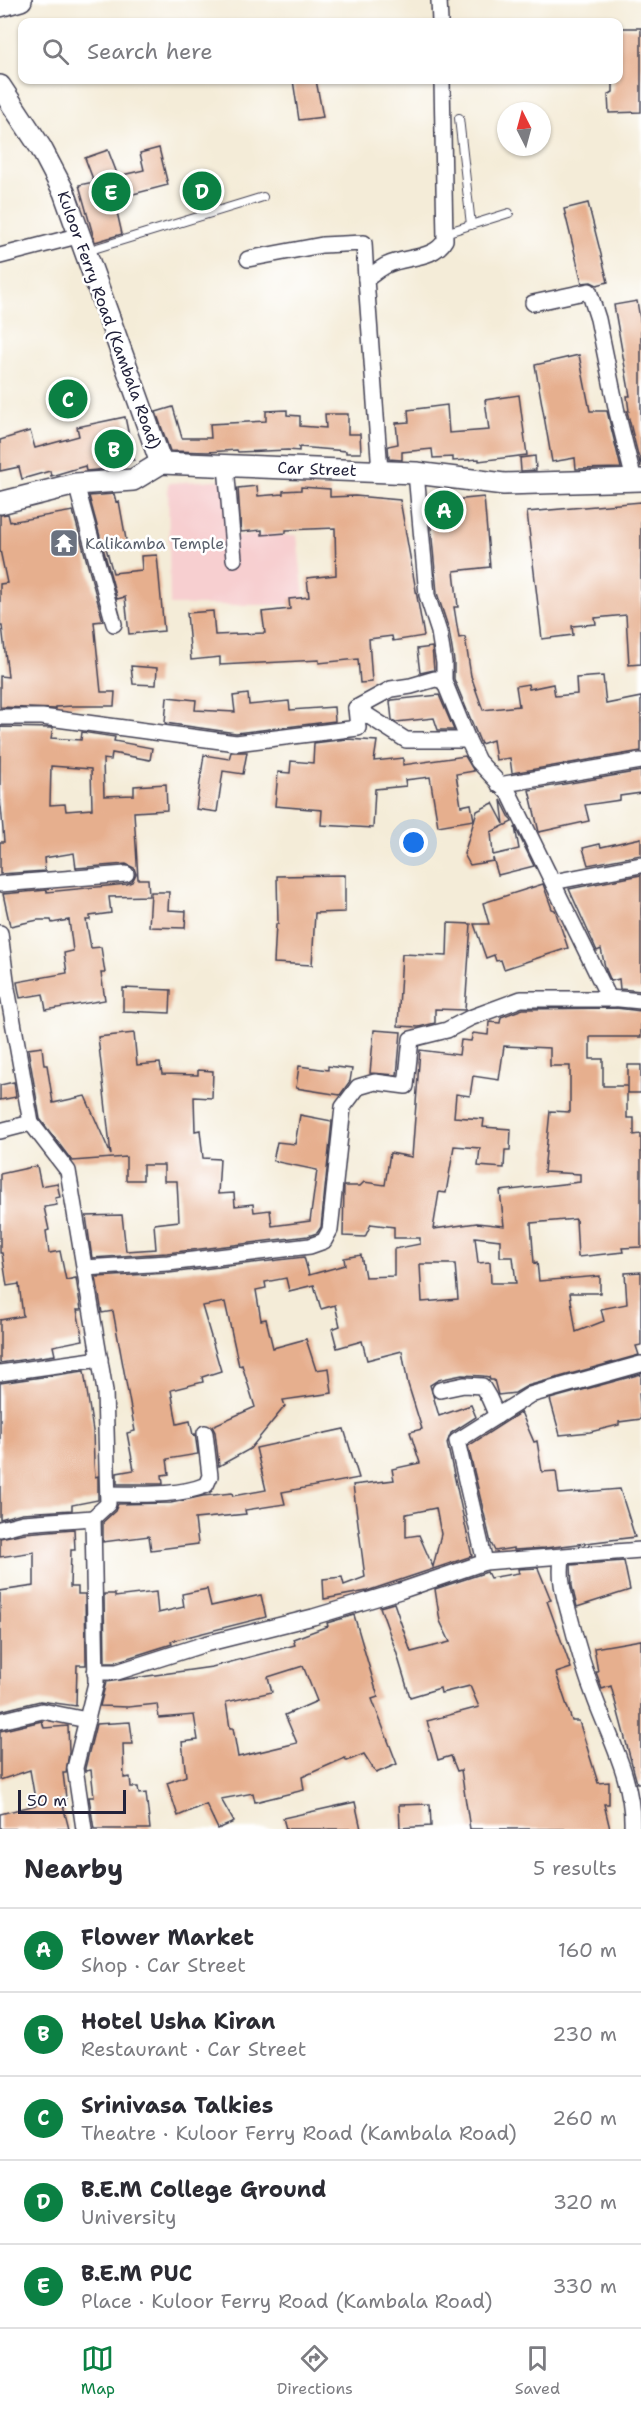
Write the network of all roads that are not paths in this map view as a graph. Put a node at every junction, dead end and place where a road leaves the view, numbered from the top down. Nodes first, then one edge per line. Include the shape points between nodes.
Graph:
1 (21, 0) edge
2 (439, 0) edge
3 (0, 6) edge
4 (440, 18) edge
5 (442, 84) edge
6 (0, 86) edge
7 (459, 118) dead end
8 (263, 196) dead end
9 (509, 213) dead end
10 (471, 225) junction
11 (445, 233) junction
12 (84, 243) junction
13 (0, 256) edge
14 (248, 259) dead end
15 (366, 279) junction
16 (533, 303) dead end
17 (161, 463) junction
18 (226, 466) junction
19 (380, 471) junction
20 (416, 473) junction
21 (638, 480) edge
22 (76, 484) junction
23 (0, 503) edge
24 (234, 559) dead end
25 (114, 624) dead end
26 (444, 681) junction
27 (356, 708) junction
28 (0, 717) edge
29 (468, 740) junction
30 (641, 761) edge
31 (508, 787) junction
32 (641, 865) edge
33 (126, 874) dead end
34 (553, 882) junction
35 (0, 884) edge
36 (0, 933) edge
37 (4, 989) edge
38 (614, 999) junction
39 (641, 1001) edge
40 (32, 1123) junction
41 (0, 1131) edge
42 (84, 1269) junction
43 (100, 1359) junction
44 (641, 1364) edge
45 (0, 1373) edge
46 (440, 1390) dead end
47 (496, 1416) junction
48 (205, 1433) dead end
49 (108, 1494) junction
50 (93, 1518) junction
51 (0, 1529) edge
52 (641, 1550) edge
53 (562, 1558) junction
54 (485, 1562) junction
55 (95, 1672) junction
56 (87, 1720) junction
57 (0, 1721) edge
58 (84, 1829) edge
59 (632, 1829) edge

1 - 3 main road
2 - 4 street
5 - 11 street
6 - 12 main road, Kuloor Ferry Road (Kambala Road) via 41,148
7 - 10 lane
8 - 12 lane
9 - 10 lane
10 - 11 lane
11 - 15 street via 441,247 434,252 387,265
12 - 13 street
12 - 17 main road, Kuloor Ferry Road (Kambala Road)
14 - 15 street via 322,245 364,243
15 - 19 street
16 - 21 street via 589,291 617,412
17 - 18 main road, Car Street
17 - 22 main road via 133,480
18 - 19 main road, Car Street
18 - 24 street
19 - 20 main road, Car Street
20 - 21 main road, Car Street via 504,484
20 - 26 street via 427,595 439,632
22 - 23 main road
22 - 25 street
26 - 27 street via 435,679 391,689
26 - 29 street
27 - 28 street via 358,728 236,743 42,717
27 - 29 street via 406,740
29 - 31 street via 478,761
30 - 31 street via 538,777
31 - 34 street
32 - 34 street
33 - 35 street
34 - 38 street via 609,998
36 - 37 street
37 - 40 street
38 - 39 street
38 - 42 street via 521,999 447,1030 411,1039 405,1086 375,1082 358,1088 343,1107 330,1230 324,1241 168,1263
40 - 41 street
40 - 42 street via 68,1171
42 - 43 street
43 - 45 street
43 - 49 street via 105,1391
44 - 47 street via 530,1395
46 - 47 street via 482,1386
47 - 54 street via 457,1441
48 - 49 street via 210,1476 206,1485 150,1494
49 - 50 street via 108,1504
50 - 51 street via 23,1523
50 - 55 street
52 - 53 street
53 - 54 street
53 - 59 street via 560,1576 571,1621 585,1670 619,1755 633,1809
54 - 55 street via 313,1617 205,1644 117,1672
55 - 56 street
56 - 57 street via 42,1712
56 - 58 street via 75,1768

